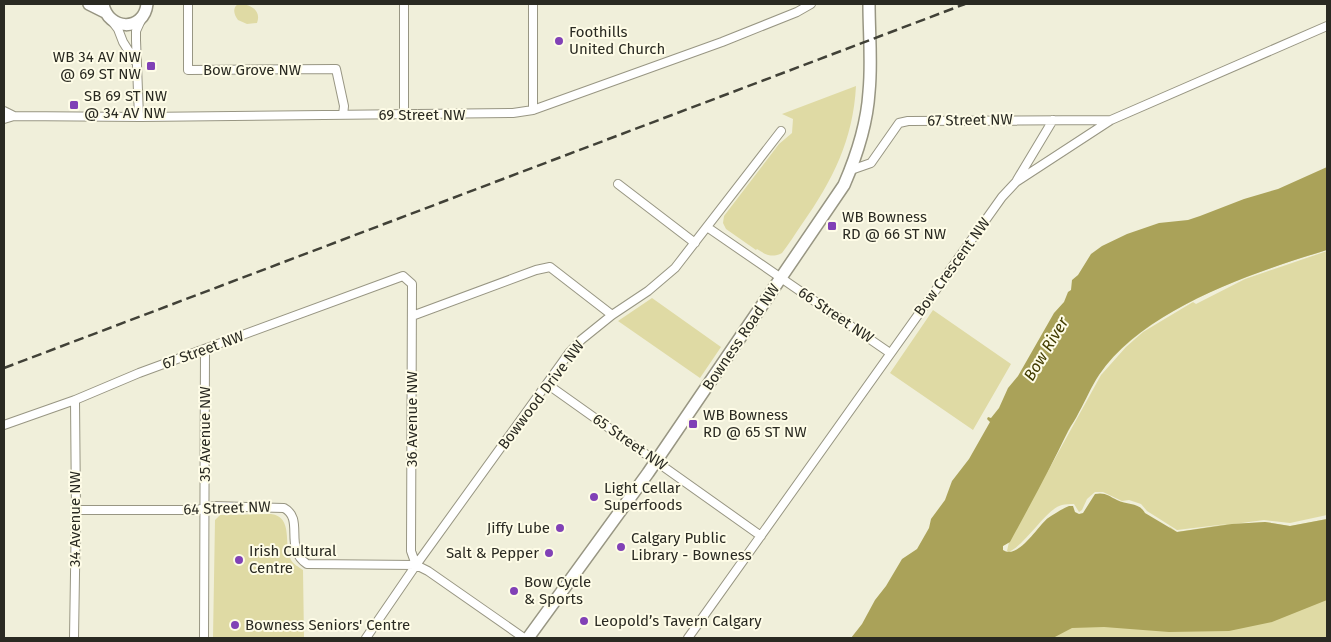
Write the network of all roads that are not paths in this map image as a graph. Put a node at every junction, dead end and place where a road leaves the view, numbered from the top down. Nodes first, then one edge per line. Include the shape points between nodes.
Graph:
1 (89, 4) edge
2 (188, 4) edge
3 (404, 4) edge
4 (533, 4) edge
5 (811, 4) edge
6 (869, 4) edge
7 (146, 8) edge
8 (106, 11) edge
9 (1327, 26) edge
10 (136, 61) junction
11 (533, 110) junction
12 (4, 111) edge
13 (343, 115) junction
14 (404, 115) junction
15 (14, 116) junction
16 (139, 117) junction
17 (4, 119) edge
18 (1053, 120) junction
19 (1111, 120) junction
20 (781, 131) dead end
21 (851, 170) junction
22 (1016, 182) junction
23 (618, 184) dead end
24 (707, 227) junction
25 (695, 243) junction
26 (403, 276) joint
27 (782, 278) junction
28 (612, 315) junction
29 (412, 316) junction
30 (205, 350) junction
31 (890, 353) junction
32 (547, 384) junction
33 (75, 400) junction
34 (4, 425) edge
35 (656, 460) junction
36 (205, 509) junction
37 (76, 510) junction
38 (761, 536) junction
39 (416, 565) junction
40 (74, 638) edge
41 (204, 638) edge
42 (366, 638) edge
43 (524, 638) edge
44 (528, 638) edge
45 (688, 638) edge

1 - 8 street
2 - 13 street, Bow Grove NW via 188,70 336,69
3 - 14 street
4 - 11 street
5 - 11 street, 69 Street NW via 722,42
6 - 21 street, Bowness Road NW via 869,93 861,140
7 - 8 street via 140,19 128,24 114,22
7 - 10 street via 136,31
8 - 10 street
9 - 19 street, Bow Crescent NW
10 - 16 street
11 - 14 street, 69 Street NW via 514,114
12 - 15 street, 69 Street NW
13 - 14 street, 69 Street NW
13 - 16 street, 69 Street NW
15 - 16 street, 69 Street NW
15 - 17 street, 69 Street NW
18 - 19 street, 67 Street NW
18 - 21 street, 67 Street NW via 899,123 871,163
18 - 22 street
19 - 22 street, Bow Crescent NW
20 - 24 street, Bowwood Drive NW
21 - 27 street, Bowness Road NW
22 - 31 street, Bow Crescent NW
23 - 25 street
24 - 25 street, Bowwood Drive NW
24 - 27 street, 66 Street NW
25 - 28 street, Bowwood Drive NW via 676,268
26 - 29 street, 36 Avenue NW via 412,284
26 - 30 street, 67 Street NW
27 - 31 street, 66 Street NW
27 - 35 street, Bowness Road NW
28 - 29 street via 550,267
28 - 32 street, Bowwood Drive NW via 581,340
29 - 39 street, 36 Avenue NW via 411,551
30 - 33 street, 67 Street NW
30 - 36 street, 35 Avenue NW
31 - 38 street, Bow Crescent NW
32 - 35 street, 65 Street NW
32 - 39 street, Bowwood Drive NW
33 - 34 street, 67 Street NW
33 - 37 street, 34 Avenue NW
35 - 38 street, 65 Street NW
35 - 44 street, Bowness Road NW
36 - 37 street, 64 Street NW
36 - 39 street, 64 Street NW via 222,506 287,509 294,518 295,550 307,564
36 - 41 street, 35 Avenue NW
37 - 40 street, 34 Avenue NW
38 - 45 street, Bow Crescent NW
39 - 42 street, Bowwood Drive NW
39 - 43 street, 64 Street NW

